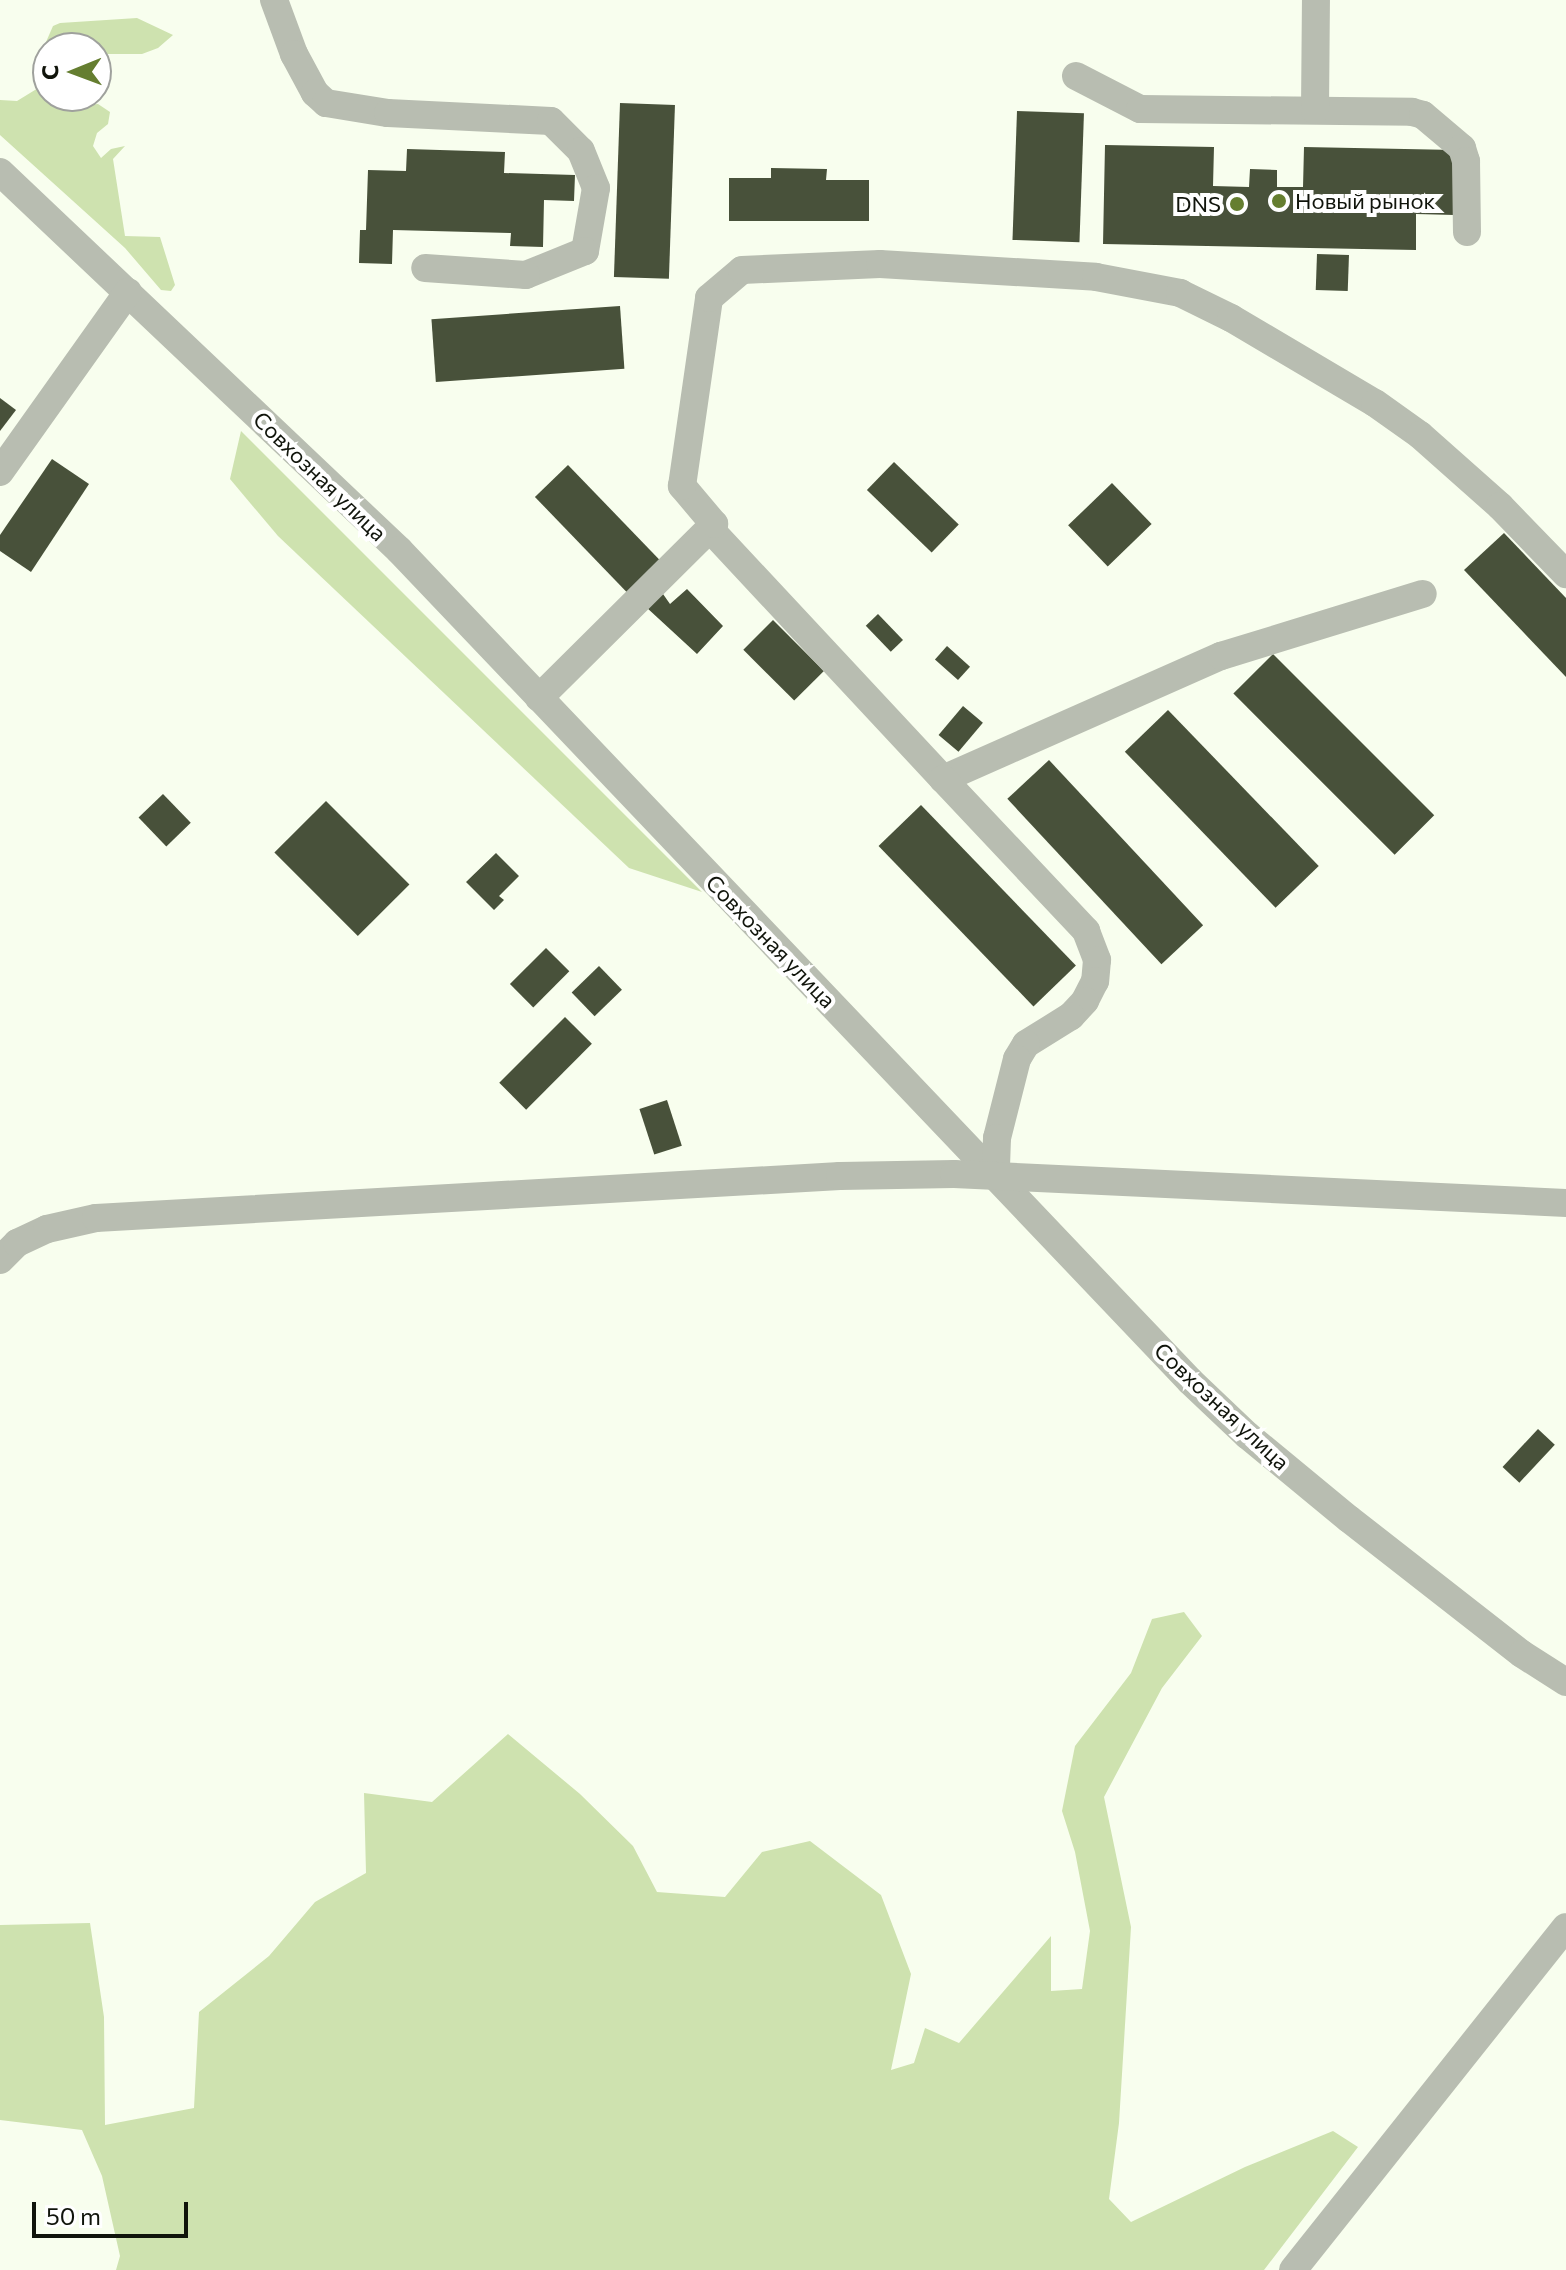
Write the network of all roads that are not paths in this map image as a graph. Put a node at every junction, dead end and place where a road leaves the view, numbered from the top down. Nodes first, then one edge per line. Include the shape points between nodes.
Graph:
1 (274, 0) edge
2 (1316, 0) edge
3 (1076, 76) dead end
4 (1315, 110) junction
5 (0, 172) edge
6 (1467, 232) dead end
7 (425, 268) dead end
8 (128, 292) junction
9 (0, 472) edge
10 (710, 529) junction
11 (1566, 574) edge
12 (1423, 594) dead end
13 (539, 698) junction
14 (943, 779) junction
15 (996, 1176) junction
16 (1566, 1203) edge
17 (0, 1260) edge
18 (1566, 1682) edge
19 (1566, 1927) edge
20 (1293, 2270) edge

1 - 7 street via 294,54 326,103 388,113 551,121 581,151 596,188 585,251 526,275
2 - 4 street
3 - 4 street via 1140,109
4 - 6 street via 1412,112 1433,121 1462,148 1466,161
5 - 8 street, Совхозная улица
8 - 9 street
8 - 13 street, Совхозная улица via 399,550
10 - 11 street via 714,524 682,486 709,298 742,270 895,265 1096,277 1180,293 1375,403 1420,435
10 - 13 street
10 - 14 street
12 - 14 street via 1221,656
13 - 15 street, Совхозная улица
14 - 15 street via 1086,931 1097,960 1085,1001 1026,1044 1017,1059 997,1138
15 - 16 street
15 - 17 street via 840,1176 96,1218 47,1229 17,1243
15 - 18 street, Совхозная улица via 1247,1435 1522,1654
19 - 20 street

